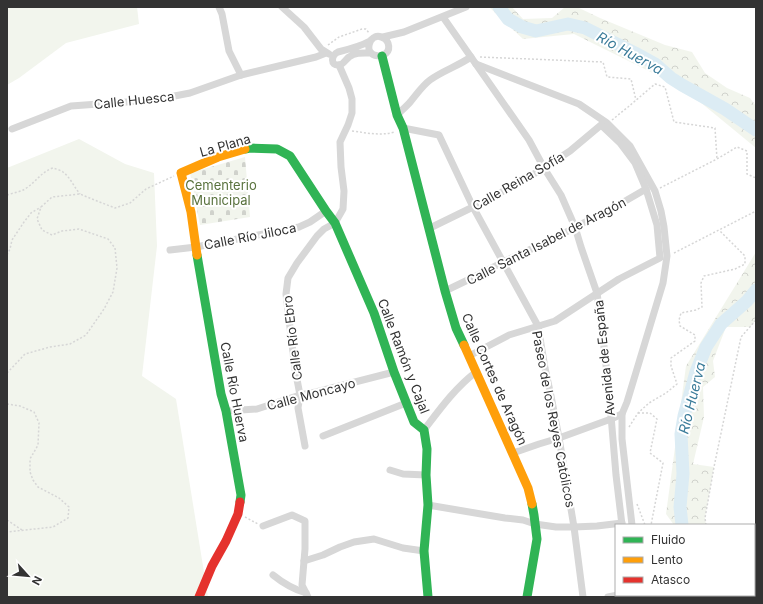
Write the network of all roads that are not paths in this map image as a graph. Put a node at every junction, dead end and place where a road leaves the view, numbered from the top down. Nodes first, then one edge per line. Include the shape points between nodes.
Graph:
1 (219, 7) edge
2 (282, 7) edge
3 (466, 7) edge
4 (443, 17) junction
5 (404, 32) junction
6 (382, 37) junction
7 (371, 38) junction
8 (388, 46) junction
9 (323, 51) junction
10 (371, 52) junction
11 (333, 56) junction
12 (382, 56) junction
13 (471, 57) junction
14 (476, 64) junction
15 (339, 65) junction
16 (241, 75) junction
17 (397, 115) junction
18 (604, 124) junction
19 (403, 128) junction
20 (12, 129) dead end
21 (544, 168) junction
22 (181, 172) joint
23 (646, 189) junction
24 (473, 208) junction
25 (326, 211) junction
26 (335, 223) junction
27 (575, 227) junction
28 (430, 228) junction
29 (196, 247) junction
30 (170, 250) dead end
31 (664, 257) junction
32 (503, 262) junction
33 (445, 291) junction
34 (597, 293) junction
35 (538, 326) junction
36 (469, 356) junction
37 (394, 372) junction
38 (476, 372) junction
39 (300, 395) junction
40 (406, 402) junction
41 (226, 411) junction
42 (622, 414) junction
43 (611, 419) junction
44 (424, 430) junction
45 (323, 436) dead end
46 (559, 438) junction
47 (305, 446) dead end
48 (513, 453) junction
49 (390, 470) dead end
50 (426, 475) junction
51 (428, 505) junction
52 (535, 524) junction
53 (622, 524) edge
54 (632, 524) edge
55 (615, 525) edge
56 (263, 526) road end
57 (574, 527) junction
58 (424, 551) junction
59 (304, 561) junction
60 (273, 575) dead end
61 (307, 595) edge
62 (199, 597) edge
63 (428, 597) edge
64 (527, 597) edge
65 (583, 597) edge

1 - 16 street via 229,51
2 - 9 street via 304,27
3 - 4 street
4 - 5 street
4 - 13 street, Avenida de España
5 - 6 street
5 - 8 street
6 - 7 street
6 - 8 street via 388,42
7 - 10 street
7 - 11 street
8 - 12 street via 387,52
9 - 11 street
9 - 16 street, Calle Huesca via 316,57
10 - 12 street via 376,56
10 - 15 street via 356,53
11 - 15 street via 333,62
12 - 17 street, Calle Cortes de Aragón
13 - 14 street, Avenida de España
13 - 17 street via 431,80
14 - 18 street via 579,104
14 - 21 street, Avenida de España via 529,140
15 - 26 street via 352,99 352,113 340,142 344,191 342,209
16 - 20 street, Calle Huesca via 190,93 154,100 71,106
17 - 19 street, Calle Cortes de Aragón
18 - 21 street, Calle Reina Sofía
18 - 23 street via 635,163
18 - 31 street via 630,146 655,191 664,227
19 - 24 street, Paseo de los Reyes Católicos via 438,135
19 - 28 street, Calle Cortes de Aragón
21 - 24 street, Calle Reina Sofía
21 - 27 street, Avenida de España via 561,195
22 - 25 street, La Plana via 218,157 250,148 277,149 290,156
22 - 29 street, Calle Río Huerva via 192,212
23 - 27 street, Calle Santa Isabel de Aragón
23 - 31 street via 658,225
24 - 28 street, Calle Reina Sofía
24 - 32 street, Paseo de los Reyes Católicos
25 - 26 street, La Plana
25 - 29 street, Calle Río Jiloca via 299,227
26 - 37 street, Calle Ramón y Cajal via 374,313
26 - 39 street, Calle Río Ebro via 317,236 288,278 286,294
27 - 32 street, Calle Santa Isabel de Aragón
27 - 34 street, Avenida de España
28 - 33 street, Calle Cortes de Aragón
29 - 30 street, Calle Río Jiloca
29 - 41 street, Calle Río Huerva
31 - 34 street
31 - 42 street via 663,283
32 - 33 street, Calle Santa Isabel de Aragón
32 - 35 street, Paseo de los Reyes Católicos
33 - 36 street, Calle Cortes de Aragón via 456,328
34 - 35 street via 555,322
34 - 43 street, Avenida de España
35 - 36 street via 509,335
35 - 46 street, Paseo de los Reyes Católicos
36 - 38 street, Calle Cortes de Aragón
37 - 39 street, Calle Moncayo
37 - 40 street, Calle Ramón y Cajal
38 - 44 street via 464,382
38 - 48 street, Calle Cortes de Aragón
39 - 41 street, Calle Moncayo via 257,410
39 - 47 street, Calle Río Ebro via 298,408
40 - 44 street, Calle Ramón y Cajal via 414,422
40 - 45 street
41 - 62 street, Calle Río Huerva via 241,495 238,514
42 - 43 street
42 - 54 street via 622,439
43 - 46 street
43 - 53 street, Avenida de España
44 - 50 street, Calle Ramón y Cajal via 427,449
46 - 48 street
46 - 57 street, Paseo de los Reyes Católicos
48 - 52 street, Calle Cortes de Aragón via 528,488
49 - 50 street via 403,474
50 - 51 street, Calle Ramón y Cajal
51 - 52 street
51 - 58 street, Calle Ramón y Cajal
52 - 57 street
52 - 64 street, Calle Cortes de Aragón via 536,540
55 - 57 street
56 - 59 street via 292,515 305,521
57 - 65 street, Paseo de los Reyes Católicos
58 - 59 street via 374,539 347,544
58 - 63 street, Calle Ramón y Cajal
59 - 61 street via 302,585
60 - 61 street via 284,584

